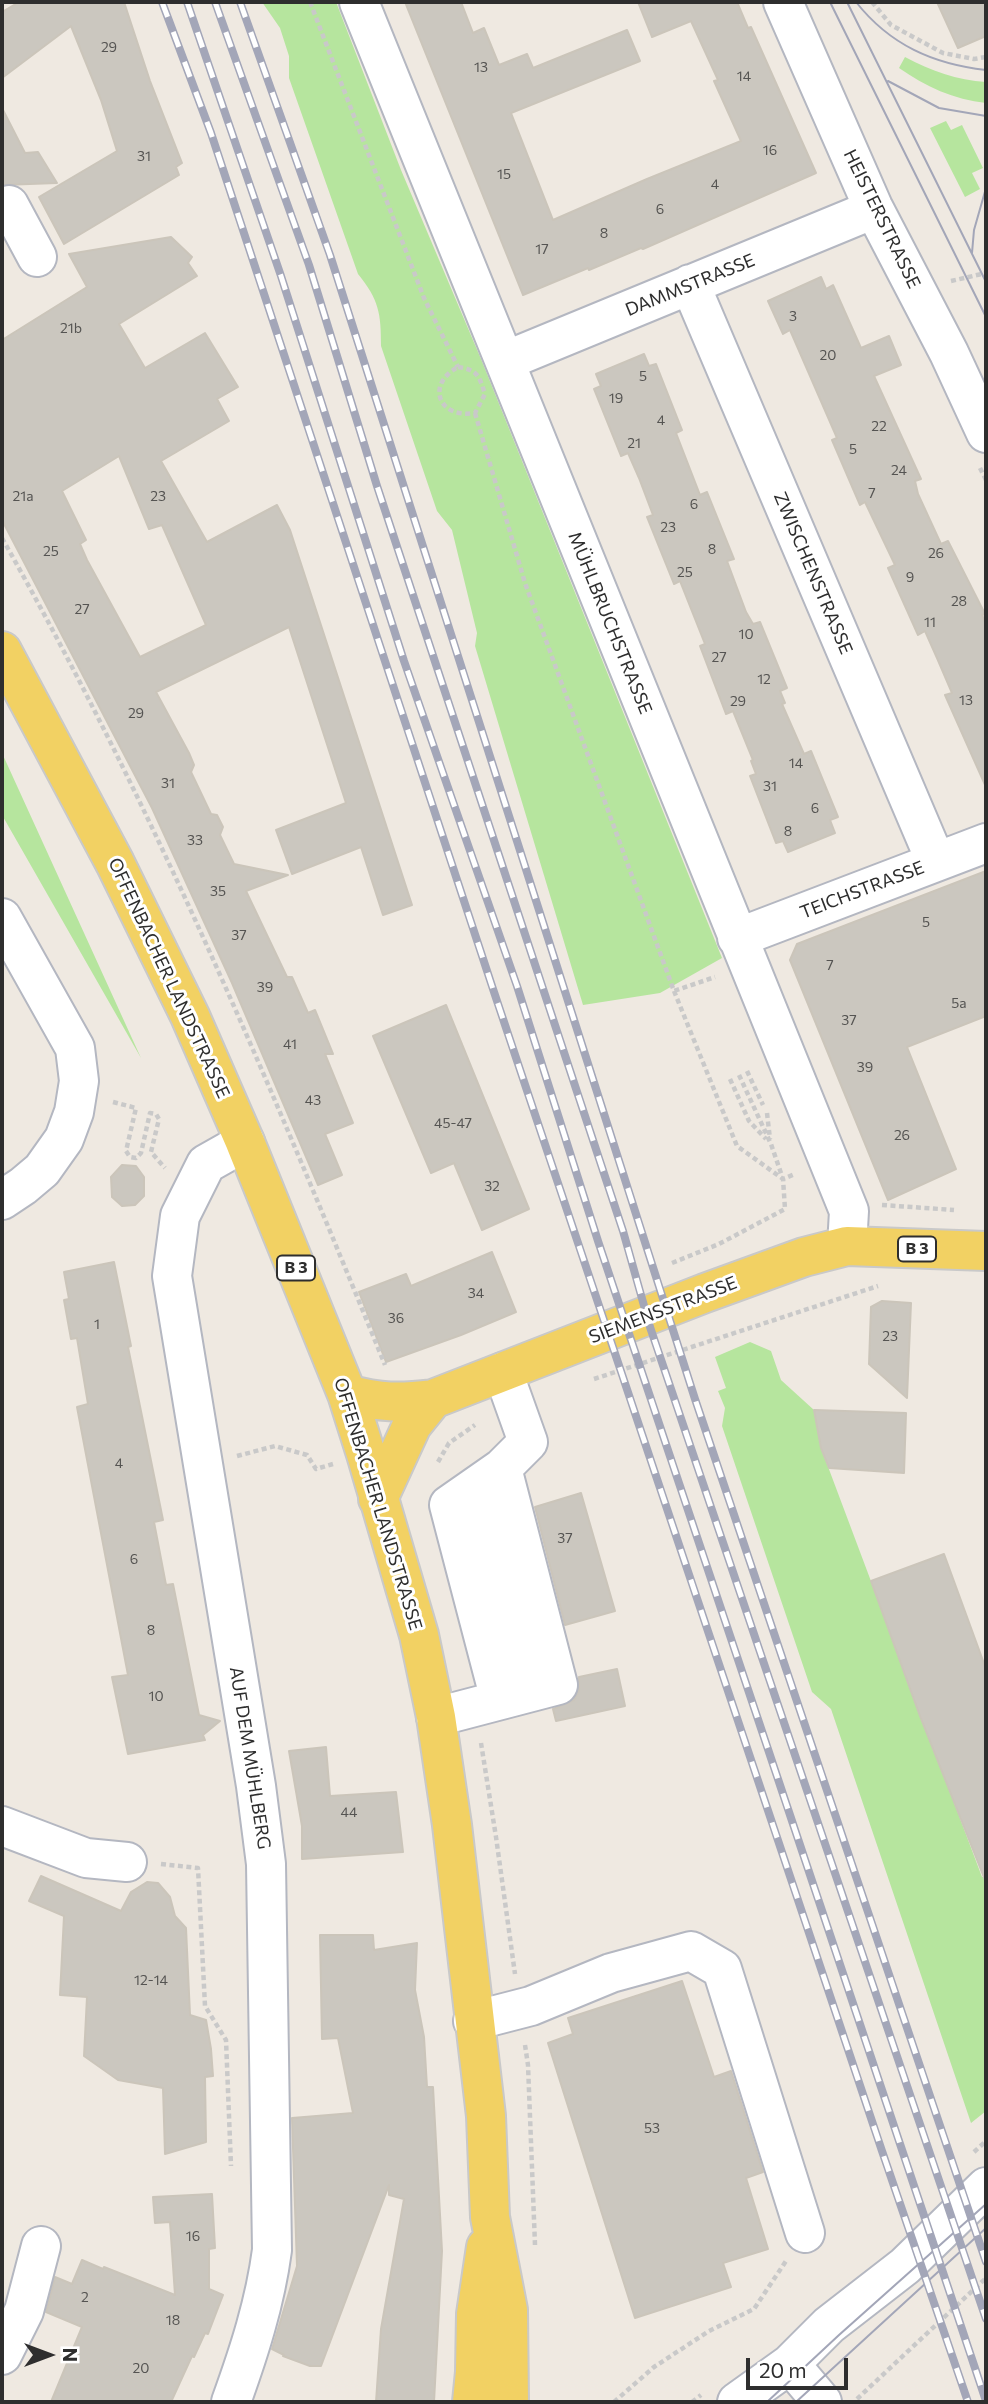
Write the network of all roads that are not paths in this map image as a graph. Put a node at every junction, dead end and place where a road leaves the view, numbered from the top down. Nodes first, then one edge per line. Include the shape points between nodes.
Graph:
1 (359, 2) edge
2 (783, 2) edge
3 (873, 206) junction
4 (2, 209) edge
5 (37, 257) dead end
6 (690, 285) junction
7 (949, 353) junction
8 (505, 361) junction
9 (986, 390) edge
10 (986, 433) edge
11 (2, 651) edge
12 (986, 843) edge
13 (936, 862) junction
14 (2, 918) edge
15 (743, 952) junction
16 (245, 1142) junction
17 (2, 1200) edge
18 (847, 1247) junction
19 (986, 1251) edge
20 (509, 1388) junction
21 (347, 1394) junction
22 (433, 1399) junction
23 (383, 1454) junction
24 (488, 1478) junction
25 (515, 1696) junction
26 (436, 1717) junction
27 (2, 1826) edge
28 (127, 1861) road end
29 (473, 2021) junction
30 (986, 2187) edge
31 (490, 2217) junction
32 (805, 2233) road end
33 (41, 2246) dead end
34 (2, 2354) edge
35 (790, 2364) junction
36 (231, 2402) edge
37 (472, 2402) edge
38 (509, 2402) edge
39 (737, 2402) edge
40 (822, 2402) edge

1 - 8 street, MÜHLBRUCHSTRASSE
2 - 3 street, HEISTERSTRASSE
3 - 6 street, DAMMSTRASSE
3 - 7 street, HEISTERSTRASSE
4 - 5 street via 9,205
6 - 8 street, DAMMSTRASSE
6 - 13 street, ZWISCHENSTRASSE
7 - 9 street
7 - 10 street, HEISTERSTRASSE
8 - 15 street, MÜHLBRUCHSTRASSE
11 - 16 main road, OFFENBACHER LANDSTRASSE / B 3 via 115,863
12 - 13 street, TEICHSTRASSE
13 - 15 street, TEICHSTRASSE
14 - 17 street via 75,1048 79,1081 64,1139 43,1170
15 - 18 street, MÜHLBRUCHSTRASSE via 849,1211
16 - 21 main road, OFFENBACHER LANDSTRASSE / B 3
16 - 36 street, AUF DEM MÜHLBERG via 206,1164 180,1216 172,1276 266,1864 272,2250 255,2333
18 - 19 main road, SIEMENSSTRASSE / B 3
18 - 20 main road, SIEMENSSTRASSE / B 3 via 804,1257 705,1293
20 - 22 main road, SIEMENSSTRASSE / B 3
20 - 24 street via 528,1442
21 - 22 main road, SIEMENSSTRASSE / B 3 via 392,1403
21 - 23 main road, OFFENBACHER LANDSTRASSE
22 - 23 main road
23 - 26 main road, OFFENBACHER LANDSTRASSE via 378,1499 418,1635
24 - 25 street via 449,1505
24 - 25 street via 558,1685
25 - 26 street
26 - 29 main road, OFFENBACHER LANDSTRASSE
27 - 28 street via 86,1858
29 - 31 main road, OFFENBACHER LANDSTRASSE via 486,2116
29 - 32 street via 531,2006 611,1973 691,1951 722,1969
30 - 35 street via 905,2266 829,2325
31 - 37 main road, OFFENBACHER LANDSTRASSE via 476,2315
31 - 38 main road, OFFENBACHER LANDSTRASSE via 508,2311
33 - 34 street via 24,2311
35 - 39 street
35 - 40 street

